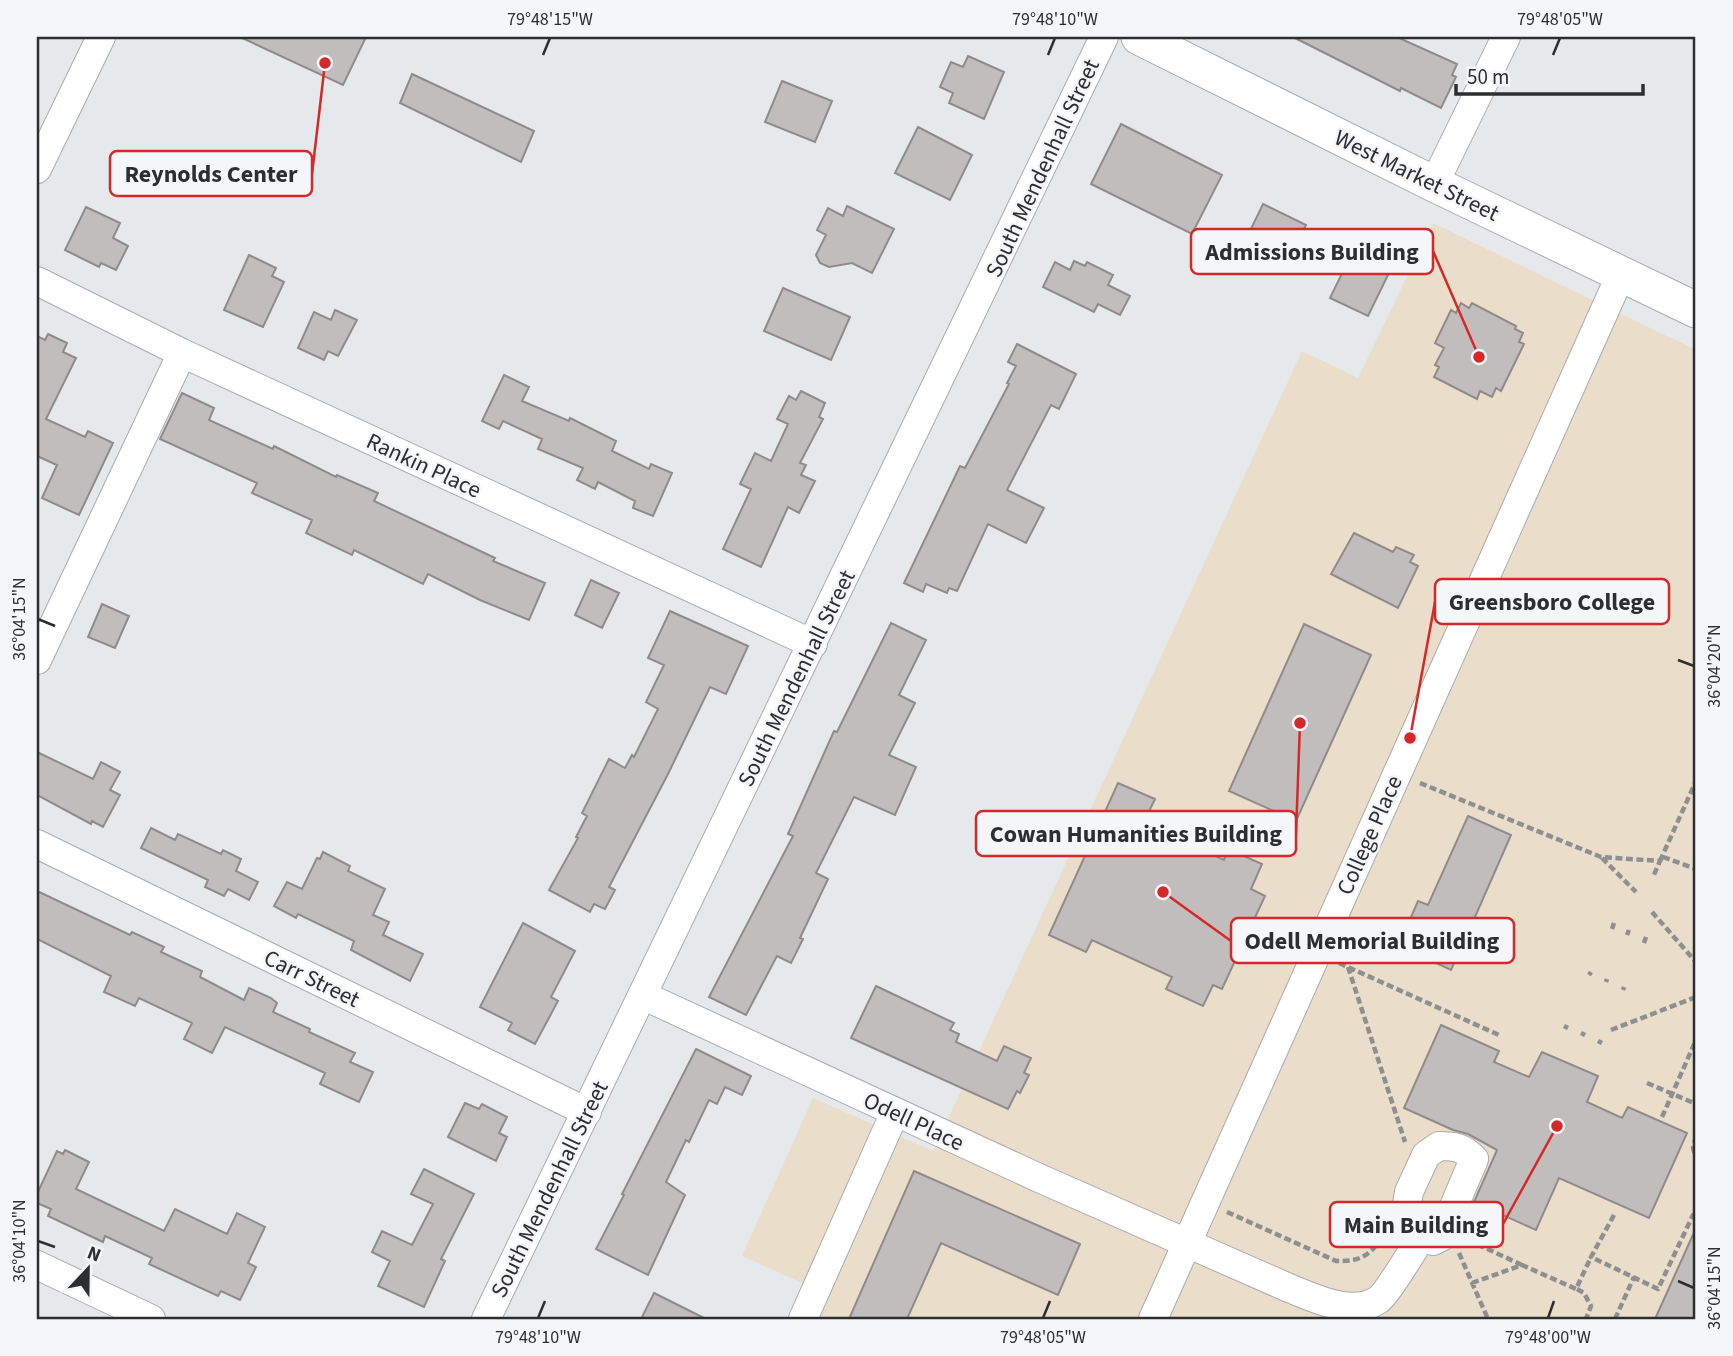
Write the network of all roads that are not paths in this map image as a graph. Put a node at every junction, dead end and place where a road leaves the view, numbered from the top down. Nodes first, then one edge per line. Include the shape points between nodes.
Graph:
1 (101, 37) edge
2 (1104, 37) edge
3 (1139, 37) edge
4 (1506, 37) edge
5 (37, 169) edge
6 (1434, 184) junction
7 (1620, 274) junction
8 (37, 281) edge
9 (1696, 310) edge
10 (182, 353) junction
11 (813, 644) junction
12 (37, 660) edge
13 (37, 844) edge
14 (642, 995) junction
15 (587, 1112) junction
16 (895, 1112) junction
17 (1421, 1238) dead end
18 (1187, 1243) junction
19 (37, 1265) edge
20 (151, 1319) edge
21 (486, 1319) edge
22 (803, 1319) edge
23 (1153, 1319) edge

1 - 5 street
2 - 11 street, South Mendenhall Street
3 - 6 main road, West Market Street
4 - 6 street
6 - 7 main road, West Market Street
7 - 9 main road, West Market Street
7 - 18 street, College Place
8 - 10 street, Rankin Place
10 - 11 street, Rankin Place
10 - 12 street
11 - 14 street, South Mendenhall Street
13 - 15 street, Carr Street
14 - 15 street, South Mendenhall Street
14 - 16 street, Odell Place
15 - 21 street, South Mendenhall Street
16 - 18 street, Odell Place
16 - 22 street
17 - 18 street, Odell Place via 1379,1300 1356,1307 1326,1303
18 - 23 street, College Place
19 - 20 street

